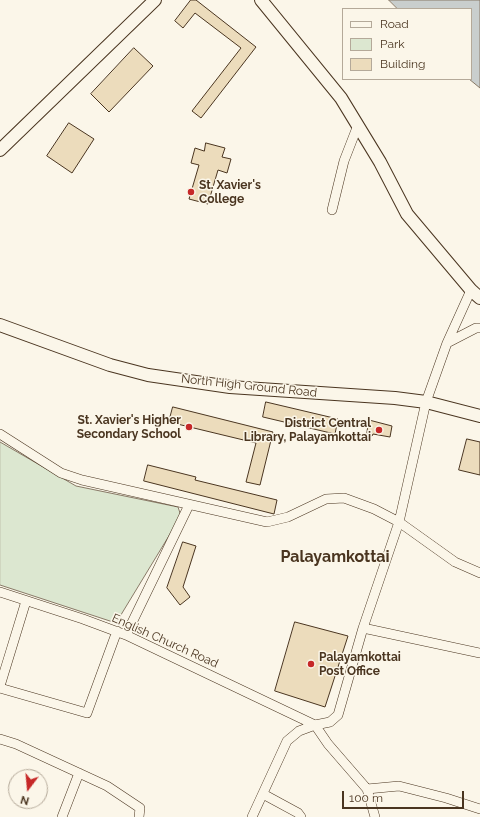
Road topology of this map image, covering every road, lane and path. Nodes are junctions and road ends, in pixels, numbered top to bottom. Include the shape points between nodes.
1 (155, 0) edge
2 (260, 0) edge
3 (358, 125) junction
4 (0, 150) edge
5 (332, 210) dead end
6 (476, 294) edge
7 (0, 325) edge
8 (480, 328) edge
9 (447, 343) junction
10 (426, 402) junction
11 (480, 416) edge
12 (0, 434) edge
13 (189, 505) junction
14 (399, 522) junction
15 (480, 573) edge
16 (0, 592) edge
17 (26, 601) junction
18 (363, 628) junction
19 (117, 631) junction
20 (126, 634) junction
21 (480, 653) edge
22 (0, 687) edge
23 (315, 725) junction
24 (0, 739) edge
25 (79, 773) junction
26 (367, 789) junction
27 (263, 794) junction
28 (480, 809) edge
29 (62, 817) edge
30 (139, 817) edge
31 (252, 817) edge
32 (301, 817) edge
33 (375, 817) edge

1 - 4 main road
2 - 3 main road via 341,98
3 - 5 street via 344,161
3 - 6 main road via 407,214
6 - 9 street
7 - 10 main road, North High Ground Road via 110,365 148,375 230,387
8 - 9 street
9 - 10 street
10 - 11 main road, North High Ground Road
10 - 14 street
12 - 13 street via 61,473
13 - 14 street via 267,522 288,517 326,499 344,498
13 - 20 street
14 - 15 street via 455,562
14 - 18 street
16 - 17 street, English Church Road
17 - 19 street, English Church Road
17 - 22 street
18 - 21 street
18 - 23 street via 338,715 330,722
19 - 20 street, English Church Road
19 - 22 street via 87,713
20 - 23 street, English Church Road
23 - 26 street
23 - 27 street via 299,731 287,741
24 - 25 street
25 - 29 street
25 - 30 street via 107,786 140,808
26 - 28 street via 400,786
26 - 33 street
27 - 31 street
27 - 32 street

